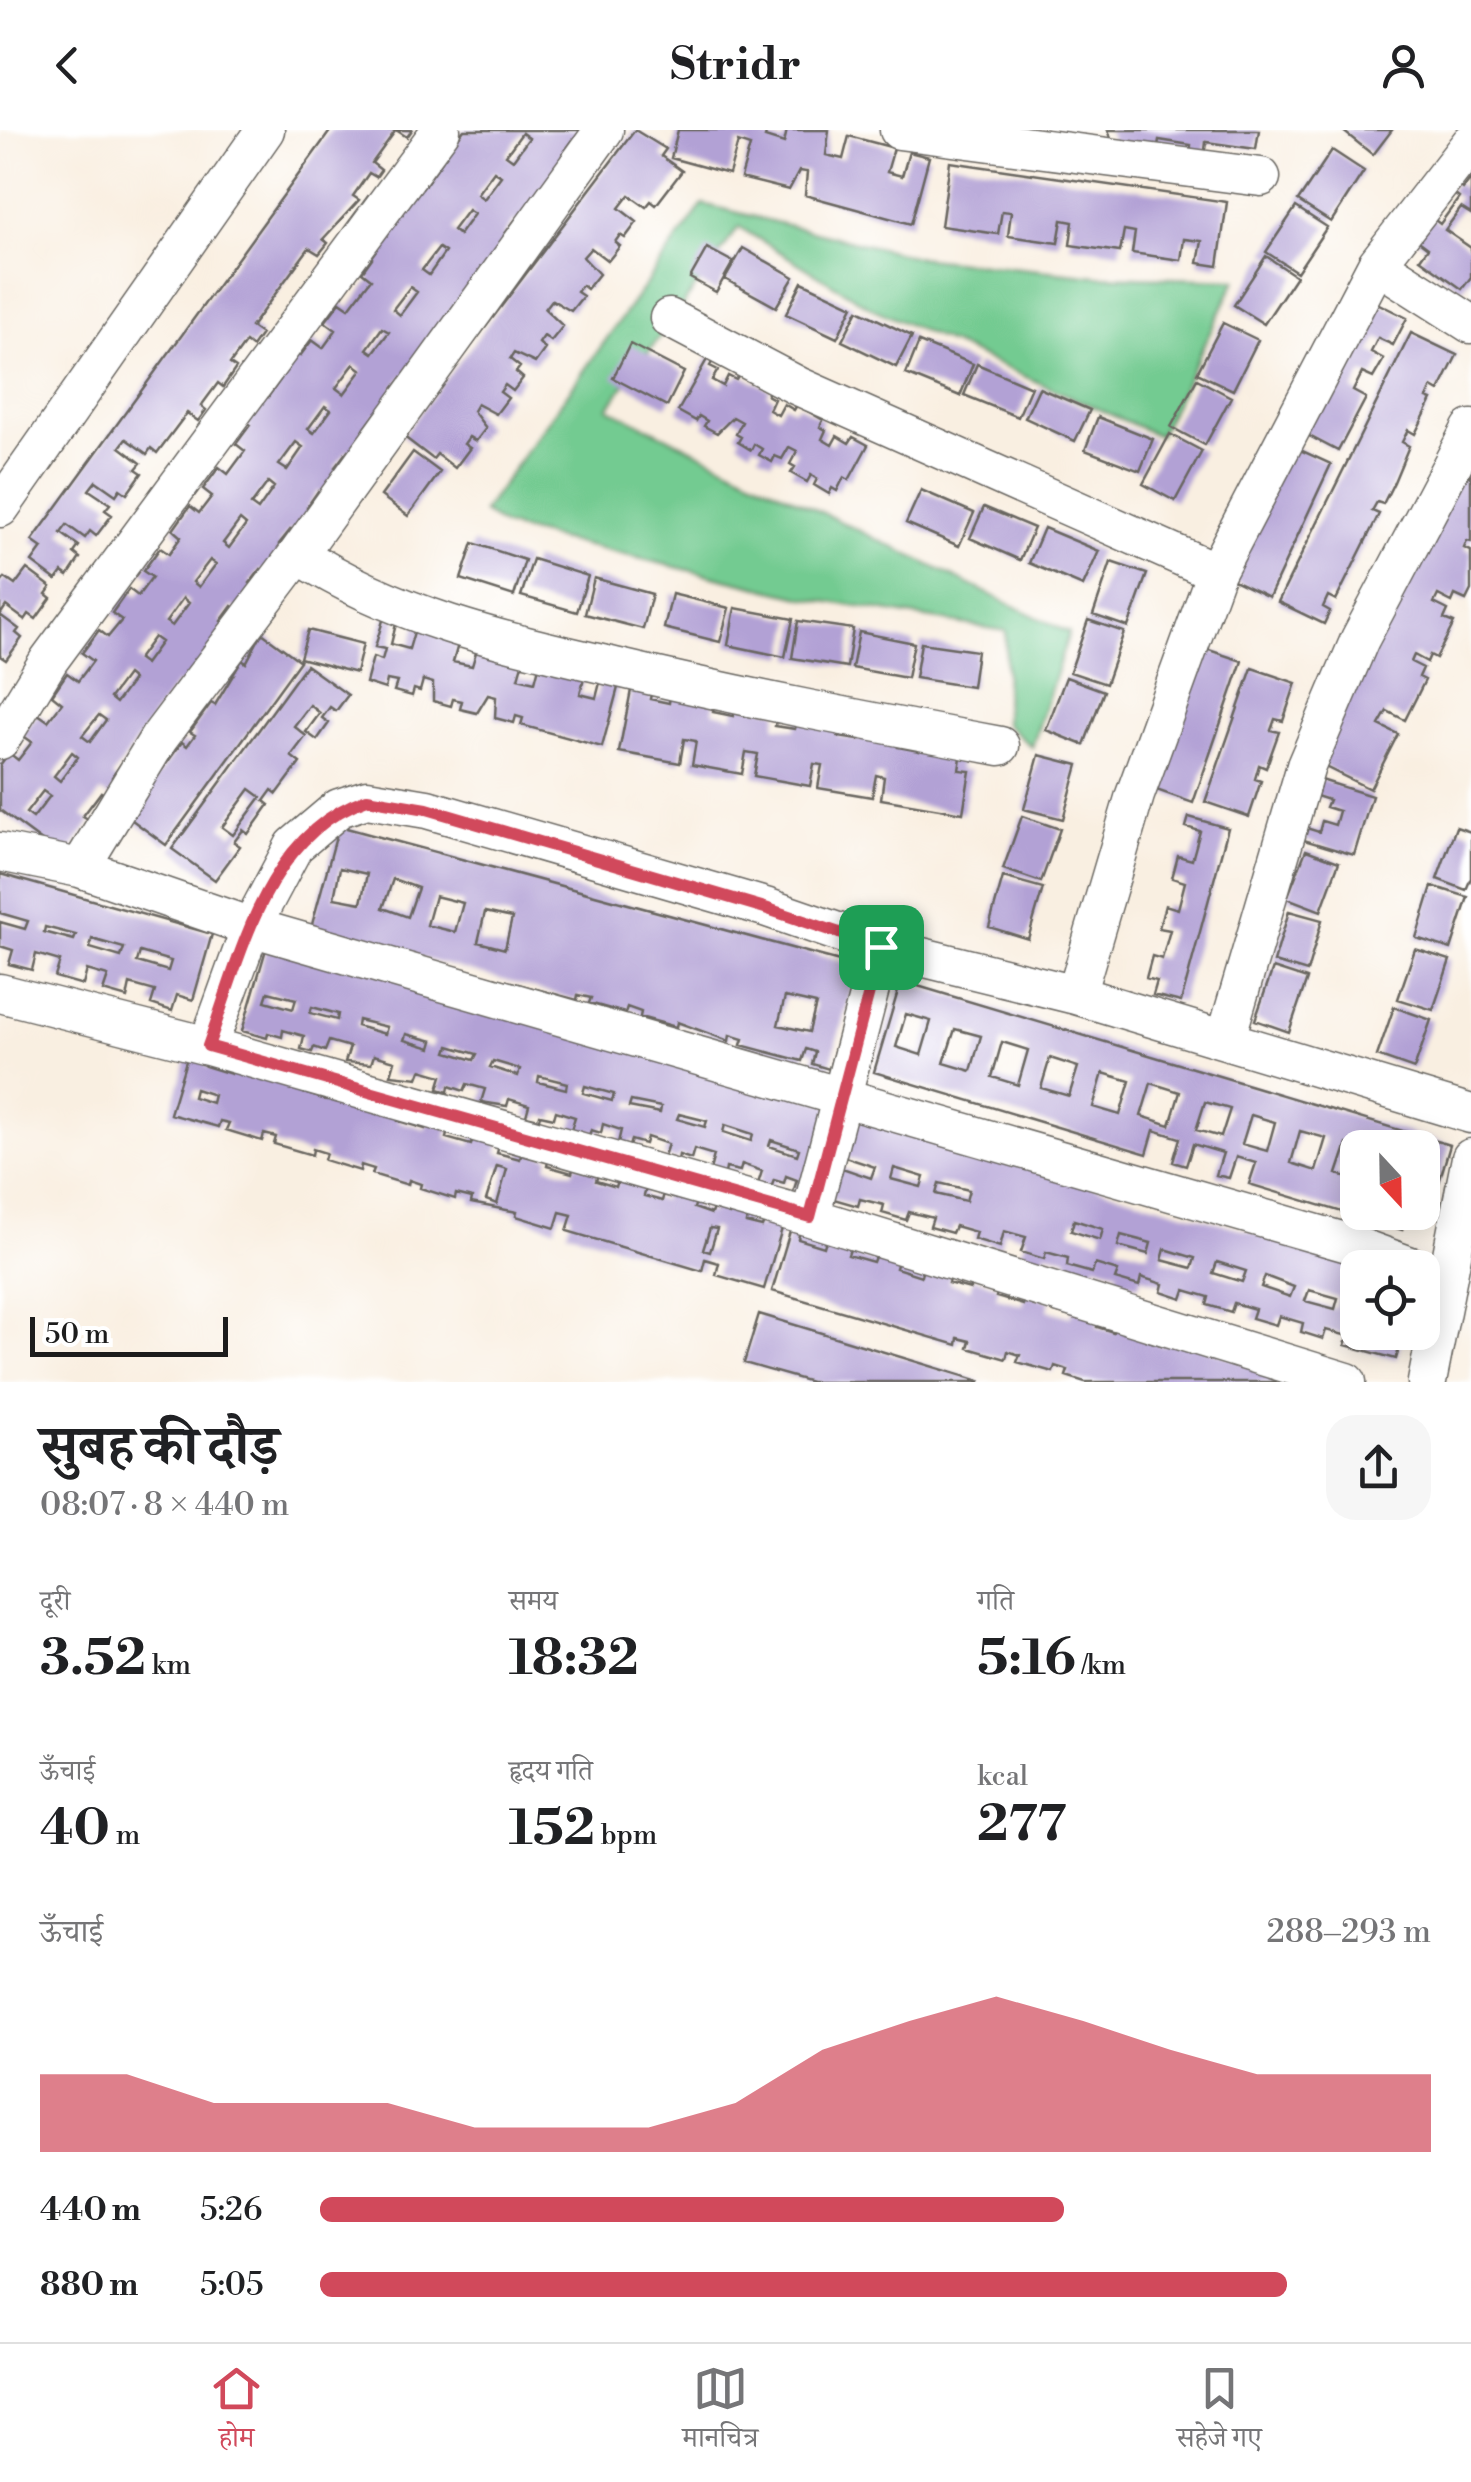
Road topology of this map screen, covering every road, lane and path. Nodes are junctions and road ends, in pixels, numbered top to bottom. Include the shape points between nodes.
1 (265, 130) edge
2 (441, 130) edge
3 (604, 130) edge
4 (900, 130) edge
5 (1471, 142) edge
6 (1261, 178) dead end
7 (1377, 264) junction
8 (669, 318) dead end
9 (1471, 324) edge
10 (1471, 428) edge
11 (0, 508) edge
12 (298, 554) junction
13 (1216, 572) junction
14 (0, 740) edge
15 (1000, 746) dead end
16 (0, 852) edge
17 (80, 868) junction
18 (251, 927) junction
19 (881, 947) junction
20 (0, 993) edge
21 (1076, 995) junction
22 (1226, 1038) junction
23 (208, 1046) junction
24 (842, 1096) junction
25 (1471, 1114) edge
26 (1471, 1158) edge
27 (810, 1217) junction
28 (1368, 1250) edge
29 (1440, 1271) edge
30 (1430, 1350) edge
31 (1347, 1382) edge
32 (1426, 1382) edge

1 - 11 street
2 - 14 street via 49,660
3 - 12 street
4 - 6 street
5 - 7 street
7 - 9 street
7 - 13 street
8 - 13 street via 798,386
10 - 22 street via 1360,640 1306,766
12 - 15 street via 350,587 492,639 742,697
12 - 17 street via 159,738
13 - 21 street via 1135,795
16 - 17 street
17 - 18 street
18 - 19 street via 294,846 339,808 367,799 465,820
18 - 23 street
18 - 24 street
19 - 21 street
19 - 24 street
20 - 23 street
21 - 22 street
22 - 25 street
23 - 27 street
24 - 27 street
24 - 28 street
26 - 29 street
27 - 31 street
30 - 32 street

